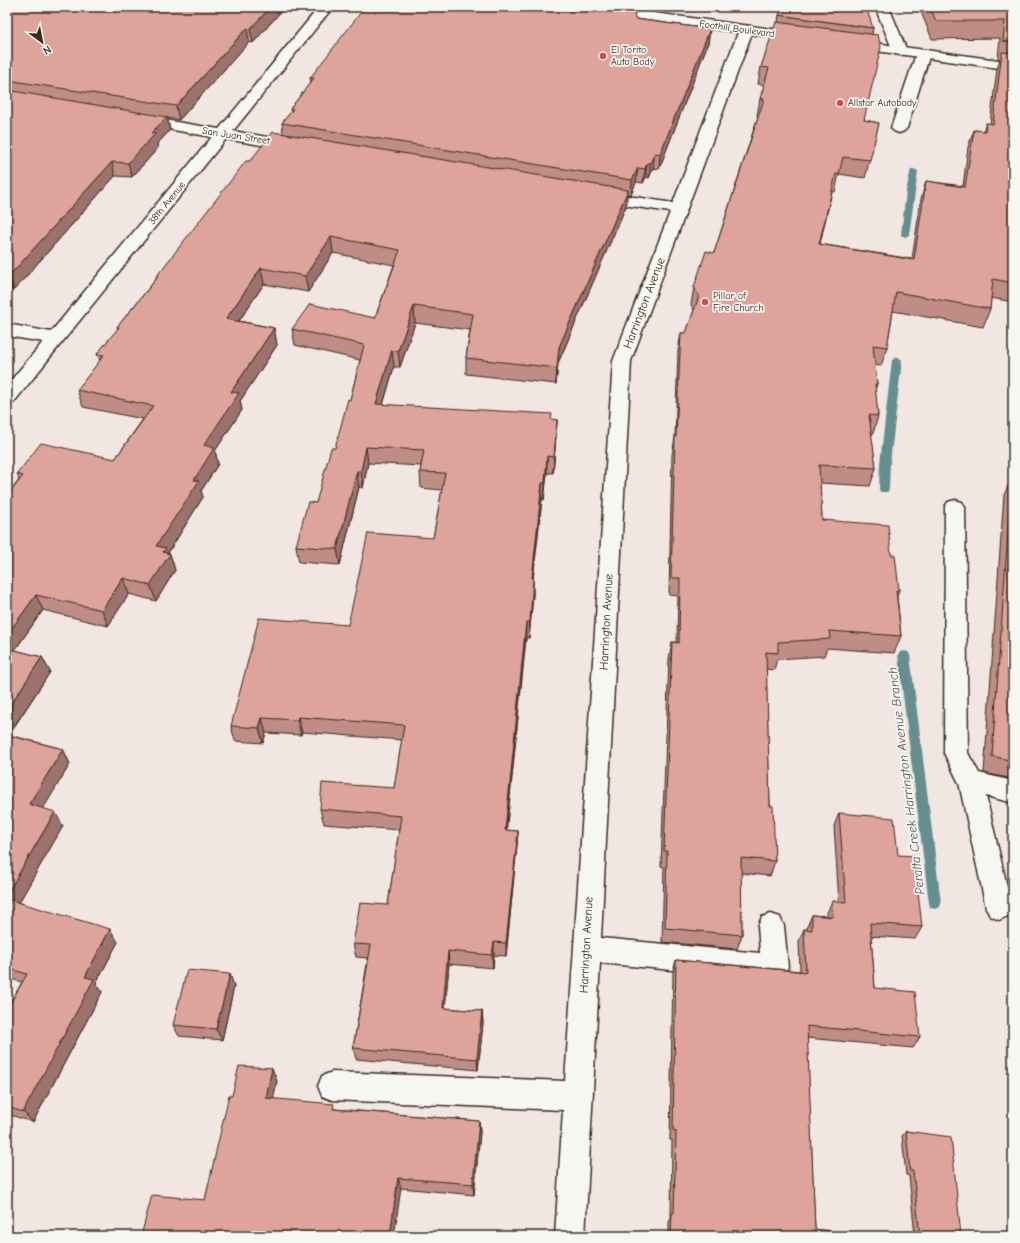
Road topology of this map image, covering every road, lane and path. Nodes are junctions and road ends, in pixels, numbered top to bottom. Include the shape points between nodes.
1 (326, 7) edge
2 (580, 7) edge
3 (882, 7) edge
4 (746, 30) junction
5 (815, 39) edge
6 (838, 42) edge
7 (900, 51) junction
8 (923, 54) junction
9 (1013, 66) edge
10 (122, 117) edge
11 (899, 128) dead end
12 (222, 134) junction
13 (309, 148) edge
14 (585, 194) edge
15 (679, 209) junction
16 (7, 330) edge
17 (56, 340) junction
18 (7, 398) edge
19 (955, 507) dead end
20 (971, 782) junction
21 (1013, 792) edge
22 (999, 908) dead end
23 (771, 926) dead end
24 (586, 949) junction
25 (332, 1086) dead end
26 (577, 1096) junction
27 (570, 1236) edge

1 - 12 street, 38th Avenue
2 - 4 street, Foothill Boulevard
3 - 7 street
4 - 5 street, Foothill Boulevard
4 - 15 street, Harrington Avenue
6 - 7 street
7 - 8 street
8 - 9 street
8 - 11 street
10 - 12 street, San Juan Street
12 - 13 street, San Juan Street
12 - 17 street, 38th Avenue
14 - 15 street
15 - 24 street, Harrington Avenue via 622,361
16 - 17 street
17 - 18 street, 38th Avenue
19 - 20 street via 956,753
20 - 21 street
20 - 22 street
23 - 24 street via 775,967
24 - 26 street, Harrington Avenue
25 - 26 street
26 - 27 street, Harrington Avenue

